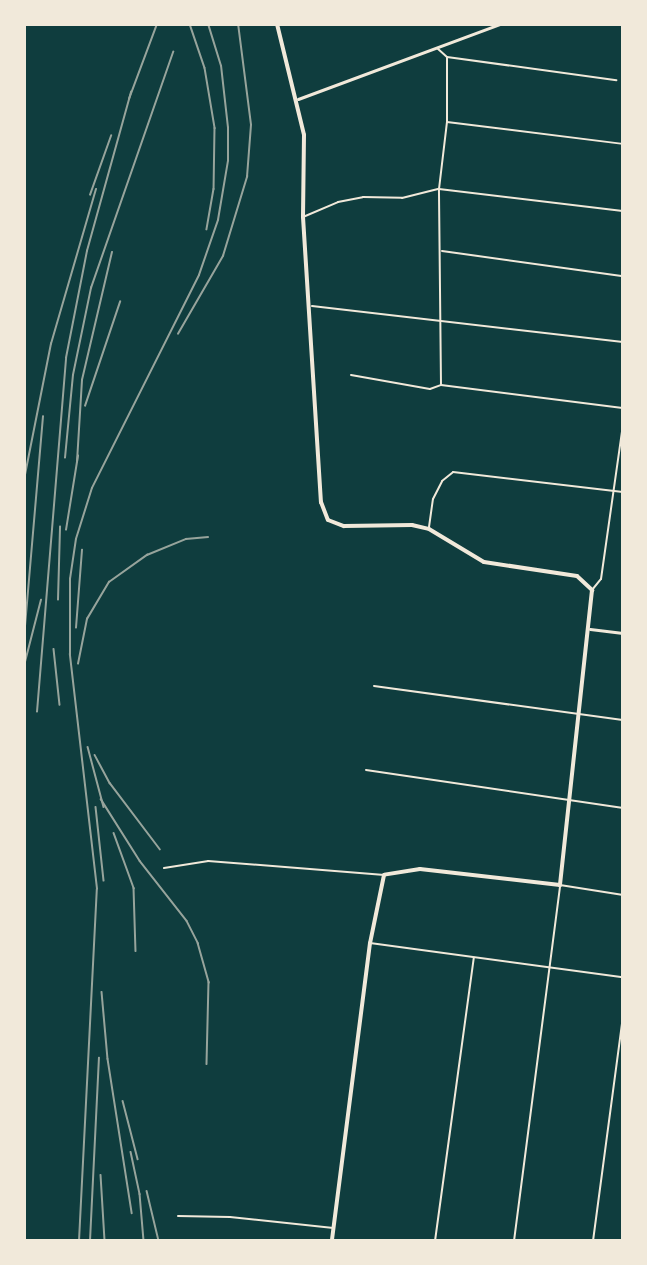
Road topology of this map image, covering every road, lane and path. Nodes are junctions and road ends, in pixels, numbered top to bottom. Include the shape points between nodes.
1 (277, 24) edge
2 (500, 24) edge
3 (437, 48) junction
4 (447, 57) junction
5 (616, 80) dead end
6 (298, 99) junction
7 (447, 122) junction
8 (623, 144) edge
9 (439, 189) junction
10 (623, 211) edge
11 (303, 217) junction
12 (441, 251) junction
13 (623, 276) edge
14 (312, 306) junction
15 (439, 321) junction
16 (623, 342) edge
17 (351, 375) dead end
18 (441, 385) junction
19 (623, 408) edge
20 (623, 425) edge
21 (613, 491) junction
22 (623, 492) edge
23 (429, 529) junction
24 (592, 590) junction
25 (590, 629) junction
26 (623, 633) edge
27 (374, 686) dead end
28 (580, 715) junction
29 (623, 720) edge
30 (366, 770) dead end
31 (571, 801) junction
32 (623, 808) edge
33 (164, 868) dead end
34 (384, 875) junction
35 (560, 885) junction
36 (623, 895) edge
37 (370, 943) junction
38 (474, 958) junction
39 (552, 969) junction
40 (623, 977) edge
41 (623, 1017) edge
42 (178, 1216) dead end
43 (333, 1228) junction
44 (332, 1241) edge
45 (435, 1241) edge
46 (513, 1241) edge
47 (593, 1241) edge

1 - 6 main road
2 - 3 street
3 - 4 street
3 - 6 street
4 - 5 street
4 - 7 street
6 - 11 main road via 304,135
7 - 8 street
7 - 9 street
9 - 10 street
9 - 11 street via 402,198 363,197 338,202
9 - 12 street
11 - 14 main road
12 - 13 street
12 - 15 street
14 - 15 street
14 - 23 main road via 321,502 328,520 345,526 412,525
15 - 16 street
15 - 18 street
17 - 18 street via 430,389
18 - 19 street
20 - 21 street
21 - 22 street
21 - 23 street via 453,472 442,481 433,500
21 - 24 street via 601,579
23 - 24 main road via 484,562 577,576
24 - 25 main road
25 - 26 street
25 - 28 main road
27 - 28 street
28 - 29 street
28 - 31 main road
30 - 31 street
31 - 32 street
31 - 35 main road
33 - 34 street via 208,861
34 - 35 main road via 420,869
34 - 37 main road
35 - 36 street
35 - 39 street
37 - 38 street
37 - 43 main road
38 - 39 street
38 - 45 street
39 - 40 street
39 - 46 street
41 - 47 street
42 - 43 street via 231,1217
43 - 44 main road

